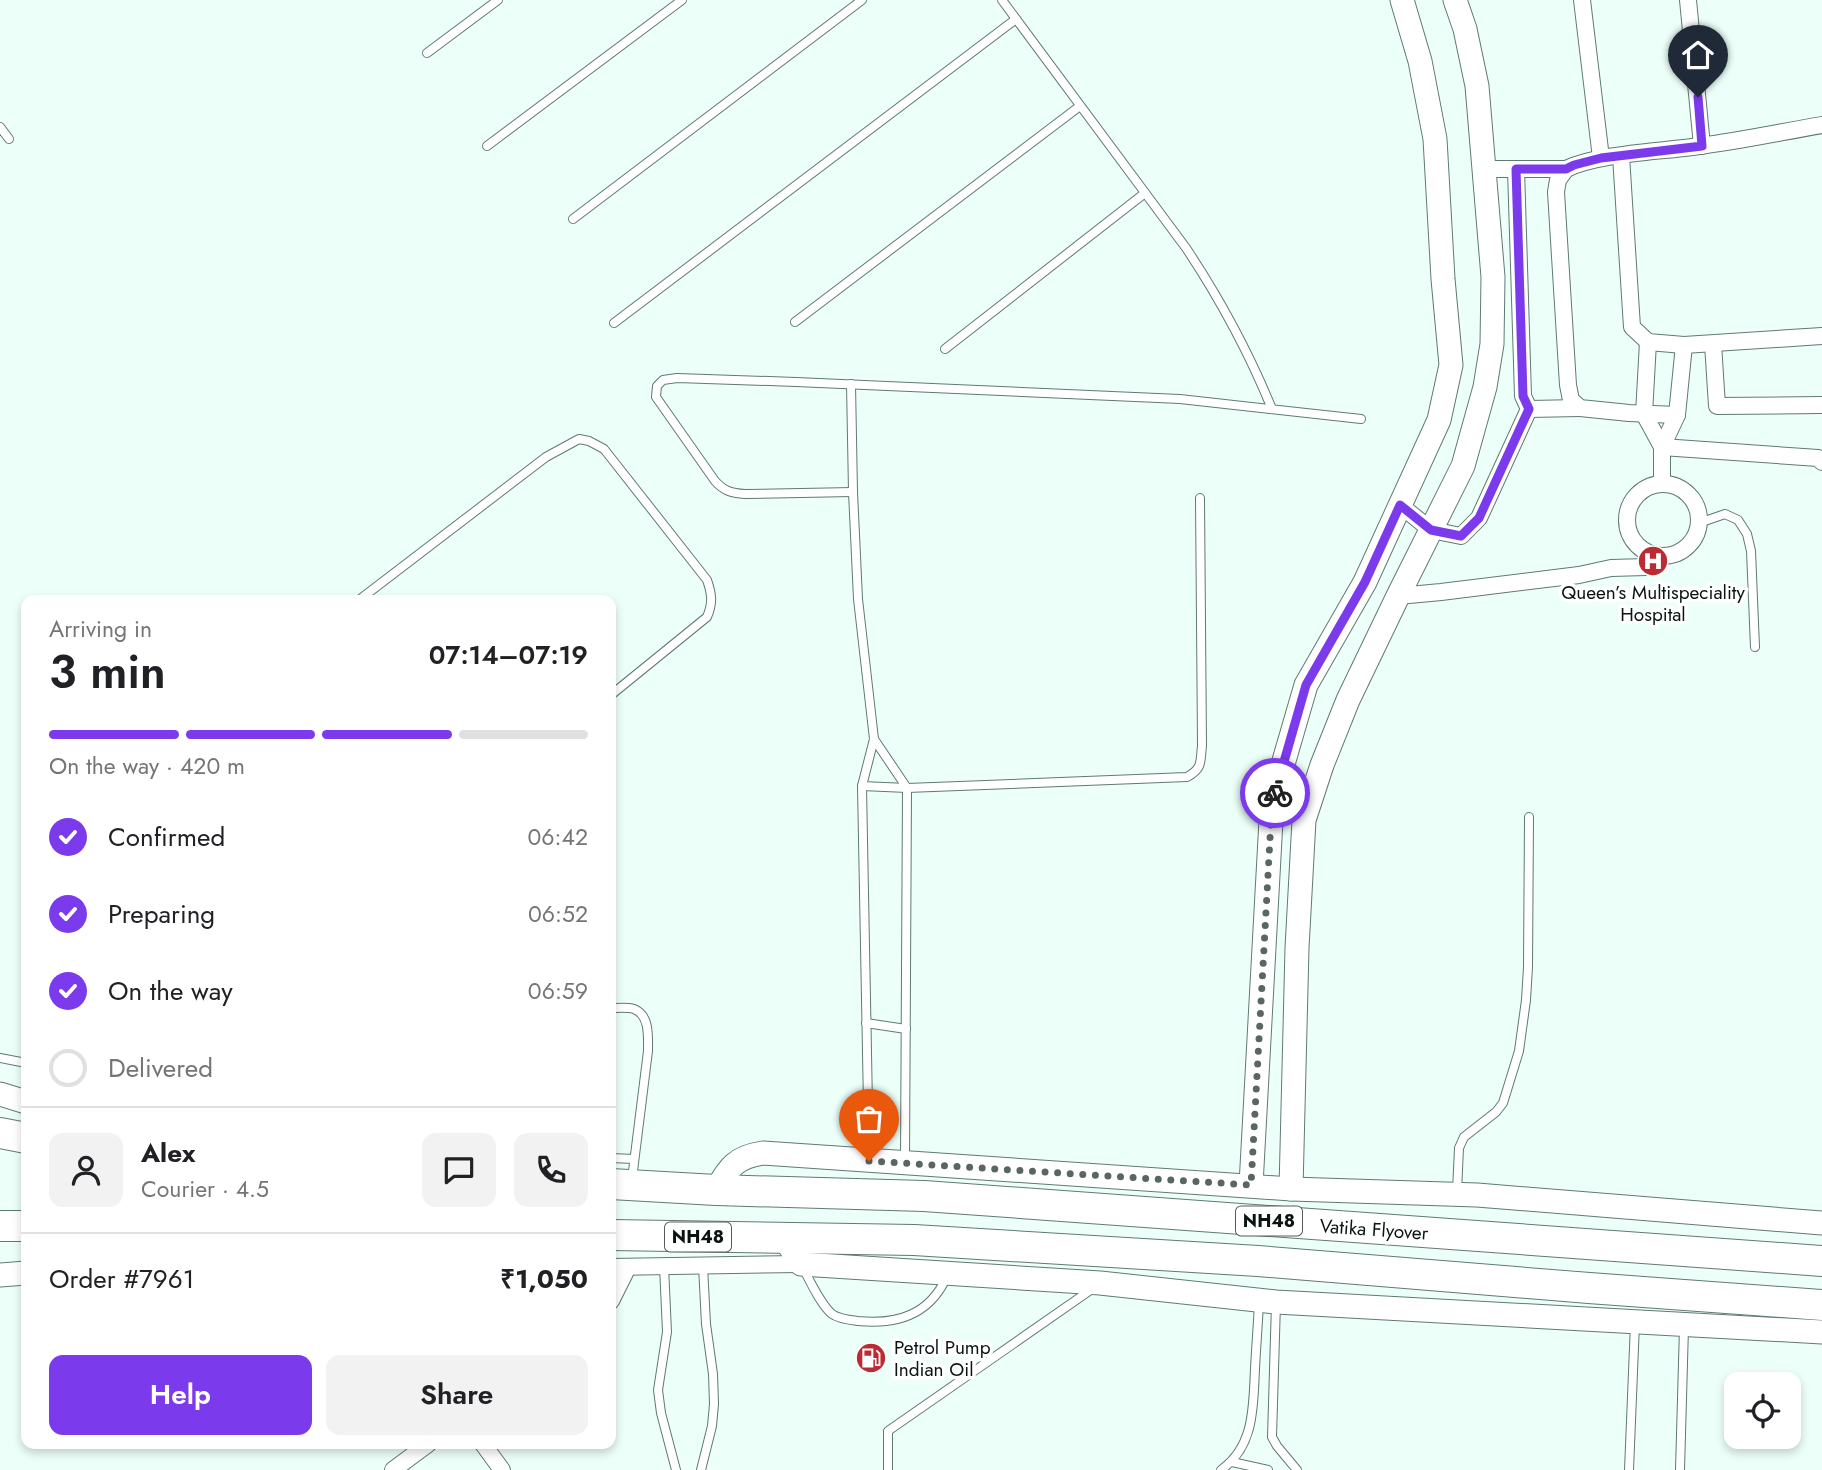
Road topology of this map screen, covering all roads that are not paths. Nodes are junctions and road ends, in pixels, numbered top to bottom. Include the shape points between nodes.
1 (498, 0) edge
2 (682, 0) edge
3 (862, 0) edge
4 (1002, 0) edge
5 (1402, 0) edge
6 (1455, 0) edge
7 (1582, 0) edge
8 (1688, 0) edge
9 (1016, 19) junction
10 (427, 53) dead end
11 (1080, 106) junction
12 (1822, 125) edge
13 (0, 127) edge
14 (9, 139) dead end
15 (487, 146) dead end
16 (1702, 146) junction
17 (1622, 156) junction
18 (1601, 158) junction
19 (1484, 169) junction
20 (1516, 169) junction
21 (1566, 169) junction
22 (1145, 193) junction
23 (573, 219) dead end
24 (795, 322) dead end
25 (614, 323) dead end
26 (1822, 336) edge
27 (1648, 342) junction
28 (1713, 344) junction
29 (1684, 345) junction
30 (945, 349) dead end
31 (851, 384) junction
32 (1822, 405) edge
33 (1580, 408) junction
34 (1272, 409) junction
35 (1529, 409) junction
36 (1644, 414) junction
37 (1677, 415) junction
38 (1361, 419) dead end
39 (1662, 447) junction
40 (1822, 462) edge
41 (1662, 483) junction
42 (853, 492) junction
43 (1200, 498) dead end
44 (1400, 505) junction
45 (1699, 523) junction
46 (1431, 530) junction
47 (1634, 541) junction
48 (1664, 556) junction
49 (1611, 568) junction
50 (366, 595) edge
51 (1398, 596) junction
52 (1755, 648) dead end
53 (616, 691) edge
54 (874, 739) junction
55 (862, 786) junction
56 (907, 788) junction
57 (1529, 817) dead end
58 (616, 1008) edge
59 (866, 1023) junction
60 (906, 1029) junction
61 (0, 1058) edge
62 (21, 1062) edge
63 (0, 1094) edge
64 (21, 1100) edge
65 (0, 1133) edge
66 (21, 1137) edge
67 (869, 1161) junction
68 (905, 1163) junction
69 (625, 1176) edge
70 (1251, 1185) junction
71 (1290, 1189) junction
72 (716, 1190) junction
73 (1457, 1194) junction
74 (1822, 1223) edge
75 (0, 1226) edge
76 (21, 1226) edge
77 (616, 1235) edge
78 (785, 1238) junction
79 (1822, 1261) edge
80 (801, 1264) junction
81 (664, 1266) junction
82 (703, 1266) junction
83 (616, 1267) edge
84 (628, 1267) junction
85 (21, 1273) edge
86 (948, 1274) junction
87 (0, 1275) edge
88 (1100, 1283) junction
89 (616, 1291) edge
90 (1268, 1300) junction
91 (1822, 1305) edge
92 (1634, 1321) junction
93 (1684, 1324) junction
94 (1822, 1332) edge
95 (421, 1449) edge
96 (487, 1449) edge
97 (1232, 1462) junction
98 (393, 1470) edge
99 (502, 1470) edge
100 (676, 1470) edge
101 (701, 1470) edge
102 (888, 1470) edge
103 (1221, 1470) edge
104 (1268, 1470) edge
105 (1297, 1470) edge
106 (1629, 1470) edge
107 (1680, 1470) edge

1 - 10 lane
2 - 15 lane
3 - 23 lane
4 - 9 lane
5 - 44 street via 1436,139 1451,365 1439,420
6 - 19 street via 1477,86
7 - 18 street
8 - 16 street
9 - 11 lane
9 - 25 lane
11 - 22 lane
11 - 24 lane
12 - 16 street
13 - 14 lane
16 - 17 street
17 - 18 street
17 - 27 street via 1632,327
18 - 21 street
19 - 20 street
19 - 46 street via 1493,277 1492,344 1463,466
20 - 21 street
20 - 35 street via 1523,396
21 - 33 street via 1556,192 1568,385 1571,400
22 - 30 lane
22 - 34 lane via 1205,276
26 - 28 street
27 - 29 street
27 - 36 street
28 - 29 street
28 - 32 street via 1717,407
29 - 37 street
31 - 34 lane via 1180,399
31 - 42 lane
31 - 42 lane via 677,378 663,380 656,397 723,490 734,494
33 - 35 street
33 - 36 street
34 - 38 lane
35 - 46 street via 1479,518 1461,536
36 - 37 street
36 - 39 street
37 - 39 street
39 - 40 street via 1818,458
39 - 41 street
41 - 45 street via 1686,492 1697,506
41 - 47 street via 1633,499 1627,516
42 - 54 lane via 858,599
43 - 56 lane via 1202,746 1196,772 1187,777
44 - 46 street
44 - 70 street via 1365,582 1306,685 1272,802
45 - 48 street via 1688,546
45 - 52 lane via 1724,514 1738,520 1747,534
46 - 51 street
47 - 48 street via 1647,552
47 - 49 street
48 - 49 street via 1646,567
49 - 51 street
50 - 53 lane via 546,457 579,439 589,441 604,449 707,580 712,593 706,617
51 - 71 street via 1348,700 1304,820
54 - 55 lane
54 - 56 lane
55 - 56 lane
55 - 59 lane
56 - 60 lane
57 - 73 lane via 1528,967 1519,1051 1503,1103 1464,1137 1459,1148
58 - 69 lane via 635,1009 648,1030
59 - 60 lane
59 - 67 lane
60 - 68 lane
61 - 62 lane
63 - 64 street
65 - 66 highway
67 - 68 street
67 - 72 street via 763,1153 747,1156 726,1172
68 - 70 street
69 - 72 highway, NH48
70 - 71 street
71 - 73 street
72 - 79 highway, Vatika Flyover / NH48 via 924,1196
73 - 74 street
75 - 76 highway
77 - 78 highway, NH48
78 - 80 street
78 - 91 highway, NH48 via 914,1240 1258,1262
80 - 82 street
80 - 86 street
80 - 86 lane via 832,1314 879,1323 917,1312 942,1288
81 - 82 street
81 - 84 street
81 - 100 lane via 667,1332 658,1390
82 - 101 lane via 714,1404
83 - 84 street
84 - 89 street
85 - 87 street
86 - 88 street
88 - 90 street
88 - 102 lane via 888,1431
90 - 92 street
90 - 97 lane via 1252,1421
90 - 105 lane via 1272,1437
92 - 93 street
92 - 106 lane
93 - 94 street
93 - 107 lane
95 - 98 street
96 - 99 street
97 - 103 lane
97 - 104 lane

